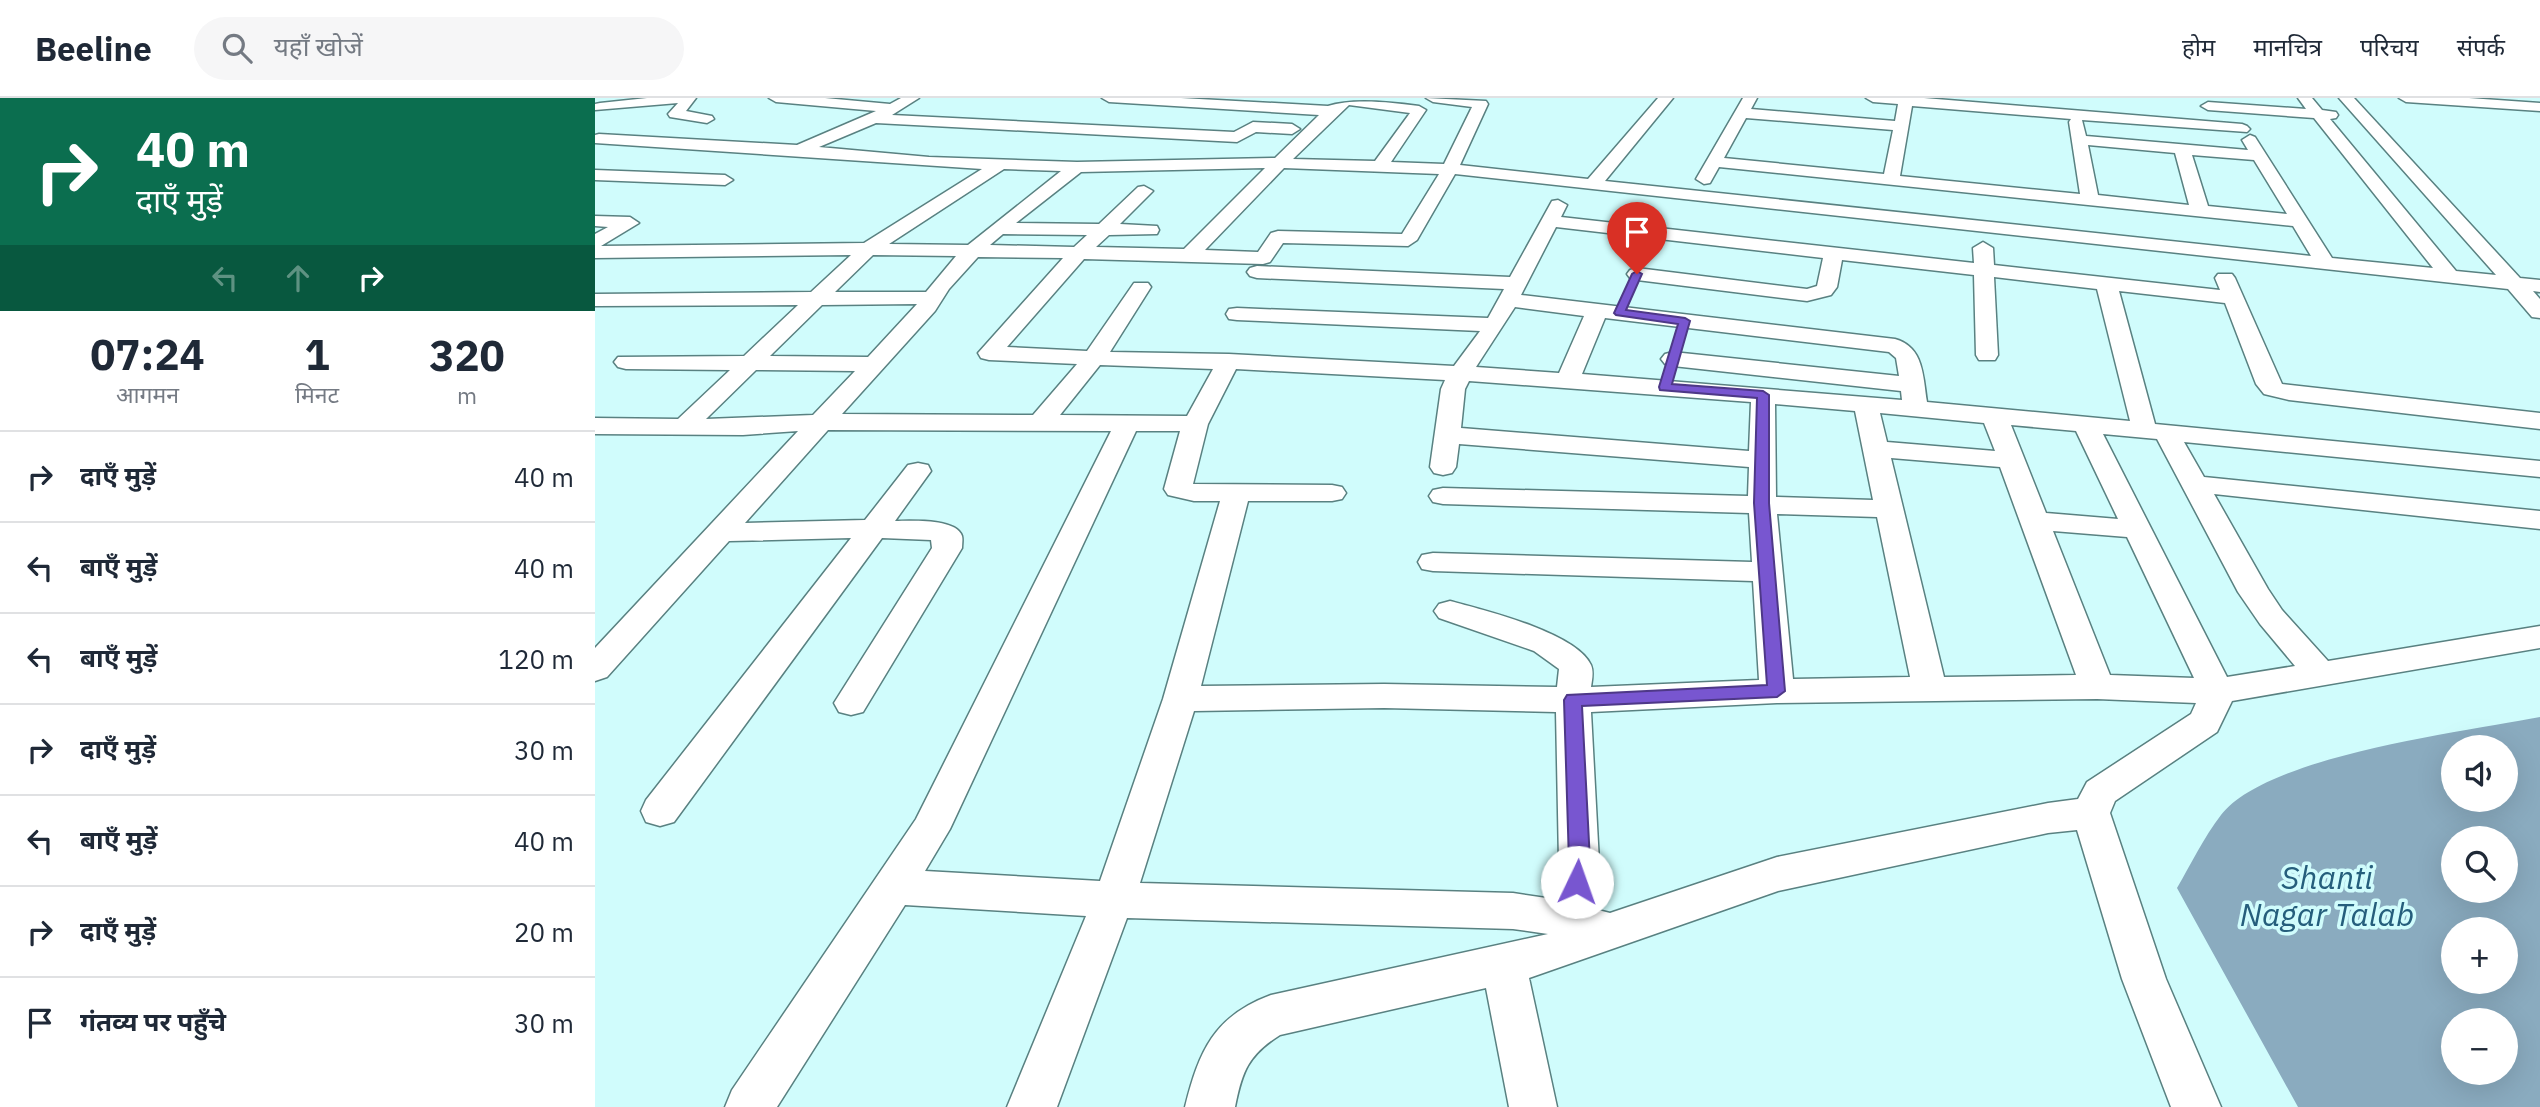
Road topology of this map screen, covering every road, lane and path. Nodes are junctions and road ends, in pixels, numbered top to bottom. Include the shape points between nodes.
1 (690, 98) edge
2 (776, 98) edge
3 (912, 98) edge
4 (1109, 98) edge
5 (1433, 98) edge
6 (1667, 98) edge
7 (1750, 98) edge
8 (1874, 98) edge
9 (2071, 98) edge
10 (2305, 98) edge
11 (2346, 98) edge
12 (2406, 98) edge
13 (1347, 99) edge
14 (1906, 99) edge
15 (812, 100) edge
16 (2154, 102) dead end
17 (1991, 103) edge
18 (2193, 105) dead end
19 (600, 107) dead end
20 (2540, 107) edge
21 (891, 108) junction
22 (2232, 108) junction
23 (1331, 111) junction
24 (1741, 113) junction
25 (2319, 114) junction
26 (2075, 116) junction
27 (874, 118) junction
28 (2363, 118) junction
29 (707, 119) dead end
30 (2163, 123) junction
31 (1901, 126) junction
32 (2242, 129) junction
33 (1312, 130) junction
34 (599, 139) dead end
35 (2080, 140) junction
36 (2182, 149) junction
37 (799, 150) junction
38 (2262, 156) junction
39 (1714, 162) junction
40 (1281, 163) junction
41 (1001, 164) junction
42 (1380, 166) junction
43 (1077, 167) junction
44 (1450, 169) junction
45 (595, 175) edge
46 (725, 180) dead end
47 (1891, 180) junction
48 (1571, 182) junction
49 (1593, 184) junction
50 (1985, 189) junction
51 (1144, 191) dead end
52 (1694, 195) junction
53 (2090, 200) junction
54 (2200, 211) junction
55 (595, 221) edge
56 (1548, 221) junction
57 (2299, 221) junction
58 (1984, 227) junction
59 (999, 229) junction
60 (1103, 230) junction
61 (1150, 230) dead end
62 (1655, 233) junction
63 (595, 242) edge
64 (869, 250) junction
65 (973, 251) junction
66 (595, 252) edge
67 (2215, 252) junction
68 (1835, 253) junction
69 (1078, 254) junction
70 (1189, 255) junction
71 (2326, 264) junction
72 (1260, 265) junction
73 (1983, 270) junction
74 (1637, 274) junction
75 (2450, 277) junction
76 (2106, 284) junction
77 (2515, 284) junction
78 (2540, 286) edge
79 (1141, 287) dead end
80 (1512, 292) junction
81 (932, 298) junction
82 (2233, 298) junction
83 (815, 299) junction
84 (595, 300) edge
85 (1608, 312) junction
86 (2540, 312) edge
87 (1237, 314) junction
88 (1685, 321) junction
89 (1495, 325) junction
90 (1795, 334) junction
91 (1987, 355) dead end
92 (1094, 358) junction
93 (1673, 359) junction
94 (1222, 360) junction
95 (626, 362) dead end
96 (752, 362) junction
97 (874, 364) junction
98 (1790, 372) junction
99 (1460, 374) junction
100 (1567, 382) junction
101 (1912, 385) junction
102 (1665, 387) junction
103 (1775, 396) junction
104 (1866, 405) junction
105 (1916, 410) junction
106 (1995, 417) junction
107 (2540, 421) edge
108 (821, 422) junction
109 (1040, 423) junction
110 (1126, 424) junction
111 (1195, 424) junction
112 (595, 426) edge
113 (2086, 426) junction
114 (684, 427) junction
115 (2156, 433) junction
116 (1448, 435) junction
117 (1876, 449) junction
118 (1762, 460) junction
119 (2011, 460) junction
120 (1443, 467) dead end
121 (2540, 470) edge
122 (918, 471) dead end
123 (2193, 484) junction
124 (1236, 493) junction
125 (1332, 493) dead end
126 (1443, 496) dead end
127 (1762, 503) junction
128 (1889, 509) junction
129 (2540, 520) edge
130 (2034, 521) junction
131 (874, 529) junction
132 (2138, 529) junction
133 (720, 532) junction
134 (1433, 562) dead end
135 (1767, 572) junction
136 (1450, 611) dead end
137 (2540, 637) edge
138 (595, 669) edge
139 (2319, 672) junction
140 (2097, 687) junction
141 (1930, 689) junction
142 (1777, 691) junction
143 (2216, 691) junction
144 (1180, 699) junction
145 (1573, 700) junction
146 (851, 704) dead end
147 (660, 811) dead end
148 (2091, 813) junction
149 (894, 887) junction
150 (1114, 900) junction
151 (1590, 927) junction
152 (1504, 964) junction
153 (749, 1107) edge
154 (1032, 1107) edge
155 (1210, 1107) edge
156 (1533, 1107) edge
157 (2196, 1107) edge

1 - 19 street
1 - 29 street via 675,114
2 - 15 street
3 - 21 street
4 - 23 street
5 - 44 street via 1481,104
6 - 49 street
7 - 24 street
8 - 14 street
9 - 26 street
10 - 25 street
11 - 28 street
12 - 20 street
13 - 23 street
13 - 42 street via 1419,110
14 - 17 street
14 - 31 street
15 - 21 street
16 - 30 street
17 - 26 street
18 - 22 street
21 - 27 street
22 - 25 street
22 - 32 street
23 - 33 street
24 - 31 street via 1810,126
24 - 39 street
25 - 28 street
25 - 75 street
26 - 30 street
26 - 35 street
27 - 33 street via 1237,137 1253,127
27 - 37 street
28 - 77 street
30 - 32 street
31 - 47 street
32 - 38 street
33 - 40 street
34 - 37 street
35 - 36 street
35 - 53 street
36 - 38 street
36 - 54 street
37 - 41 street
38 - 57 street
39 - 47 street via 1793,163
39 - 52 street
40 - 42 street
40 - 43 street
40 - 70 street
41 - 43 street
41 - 64 street
42 - 44 street
43 - 59 street
44 - 48 street
44 - 72 street via 1408,240 1278,237
45 - 46 street
47 - 50 street
48 - 49 street
48 - 56 street
49 - 52 street
50 - 53 street
50 - 58 street
51 - 60 street
52 - 58 street
53 - 54 street
54 - 57 street
55 - 63 street via 630,223
56 - 62 street
56 - 80 street
57 - 71 street
58 - 67 street
58 - 73 street
59 - 60 street
59 - 65 street
60 - 61 street
60 - 69 street
62 - 68 street
62 - 74 street
64 - 65 street
64 - 66 street
64 - 83 street
65 - 69 street
65 - 81 street
67 - 71 street
67 - 82 street
68 - 73 street
68 - 74 street via 1824,291 1807,295
69 - 70 street
69 - 92 street via 989,353
70 - 72 street
71 - 75 street
72 - 80 street
72 - 87 street
73 - 76 street
73 - 91 street
74 - 85 street
75 - 77 street
76 - 82 street
76 - 115 street
77 - 78 street
77 - 86 street
79 - 92 street
80 - 85 street
80 - 89 street
81 - 83 street
81 - 97 street
82 - 107 street via 2273,389
83 - 84 street
83 - 96 street
85 - 88 street
85 - 100 street
87 - 89 street
87 - 94 street
88 - 90 street
88 - 93 street
89 - 99 street
90 - 98 street
90 - 101 street via 1895,346 1907,355
92 - 94 street
92 - 109 street
93 - 98 street
93 - 102 street
94 - 99 street
94 - 111 street
95 - 96 street
96 - 97 street
96 - 114 street
97 - 108 street
98 - 101 street
98 - 103 street
99 - 100 street
99 - 116 street
100 - 102 street
101 - 105 street
102 - 103 street
103 - 104 street
103 - 118 street
104 - 105 street
104 - 117 street
105 - 106 street
106 - 113 street
106 - 119 street
108 - 109 street
108 - 114 street
108 - 133 street
109 - 110 street
110 - 111 street
110 - 149 street via 930,829
111 - 124 street via 1178,489
112 - 114 street
113 - 115 street
113 - 132 street
115 - 121 street
115 - 123 street
116 - 118 street
116 - 120 street
117 - 119 street
117 - 128 street
118 - 127 street
119 - 130 street
122 - 131 street
123 - 129 street
123 - 139 street via 2254,592
124 - 125 street
124 - 144 street
126 - 127 street
127 - 128 street
127 - 135 street
128 - 141 street
130 - 132 street
130 - 140 street
131 - 133 street
131 - 146 street via 937,531 947,536 947,548
131 - 147 street
132 - 143 street
133 - 138 street
134 - 135 street
135 - 142 street
136 - 145 street via 1546,643 1576,668
137 - 139 street
139 - 143 street
140 - 141 street
140 - 143 street
141 - 142 street
142 - 145 street
143 - 148 street via 2215,708 2204,723 2100,792
144 - 145 street via 1384,696
144 - 150 street
145 - 151 street via 1579,862
148 - 151 street via 1777,874
148 - 157 street via 2144,979
149 - 150 street
149 - 153 street
150 - 151 street via 1513,911
150 - 154 street
151 - 152 street via 1543,956
152 - 155 street via 1271,1016 1245,1030 1226,1054
152 - 156 street

